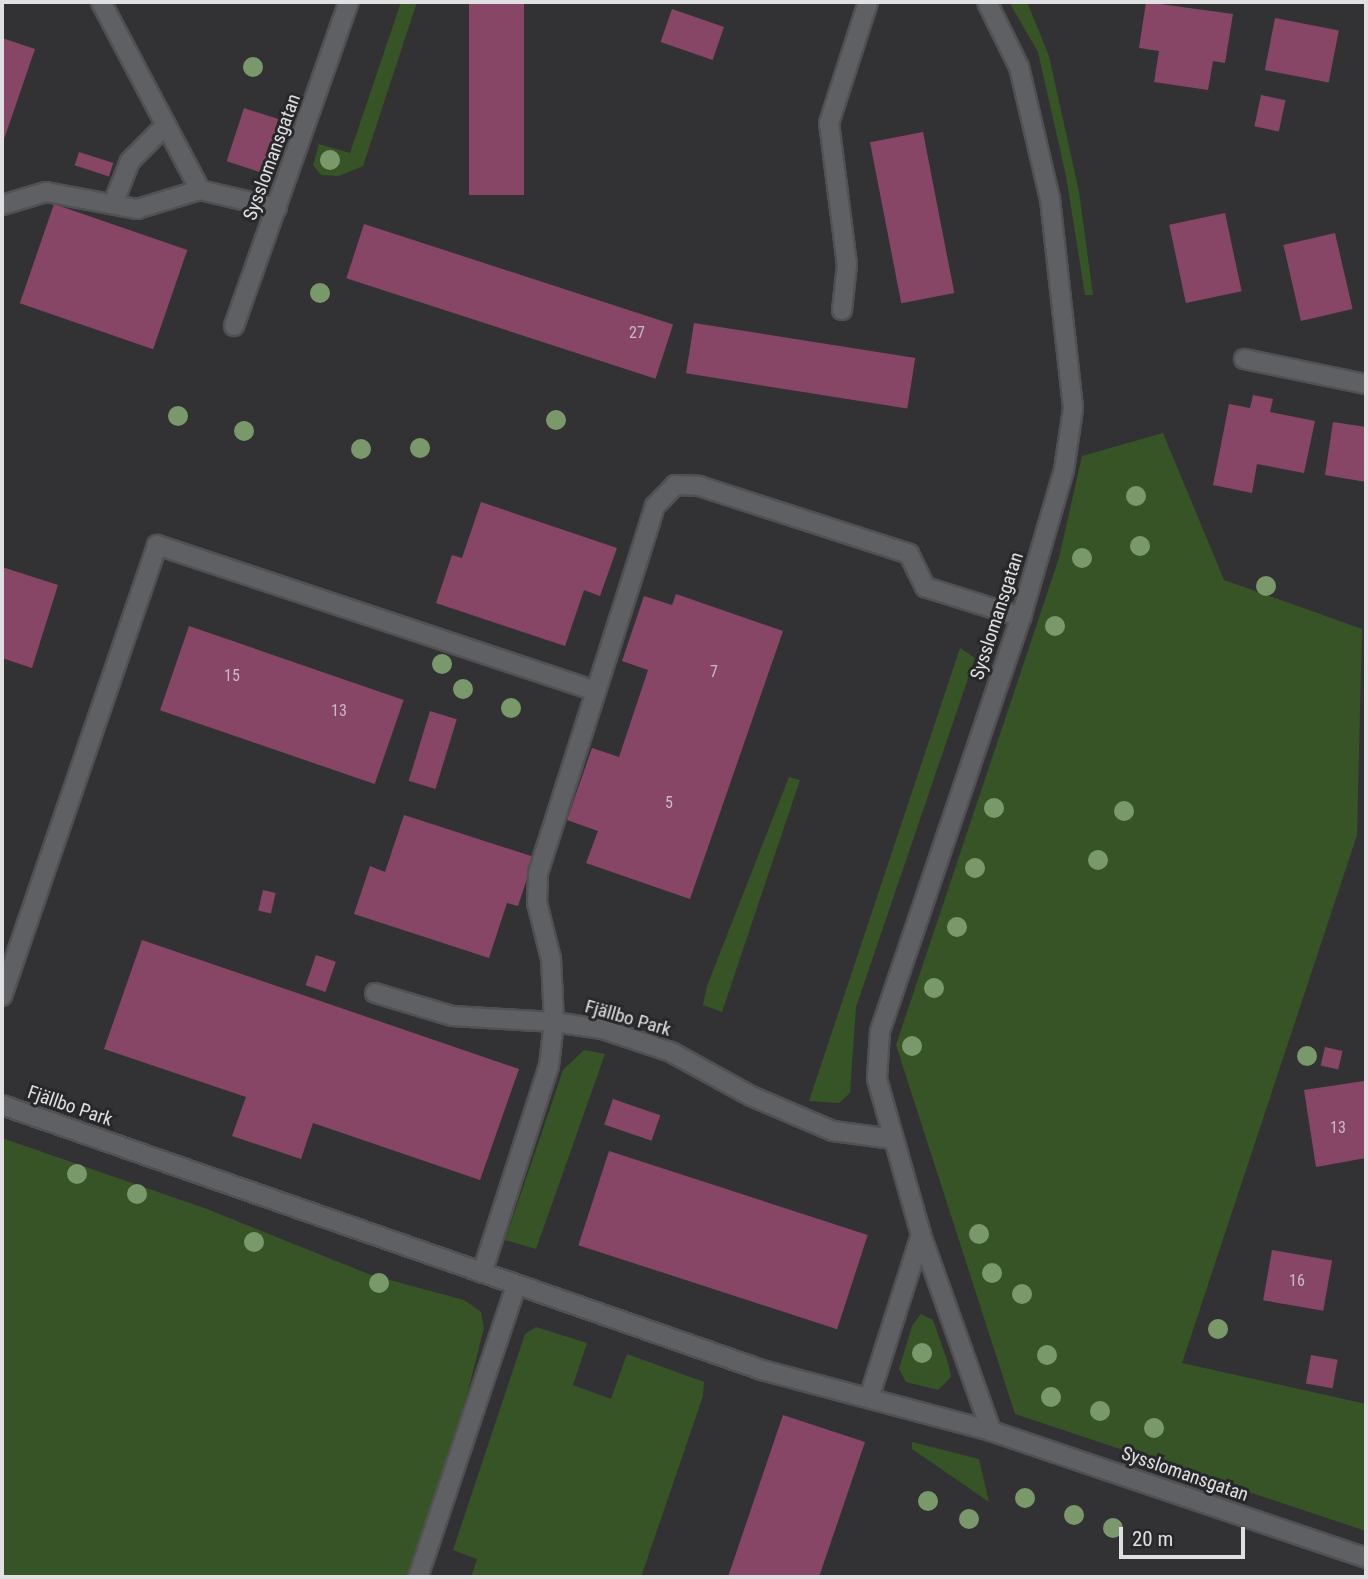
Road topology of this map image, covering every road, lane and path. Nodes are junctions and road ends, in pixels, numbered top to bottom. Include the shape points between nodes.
1 (101, 2) edge
2 (348, 2) edge
3 (868, 2) edge
4 (987, 2) edge
5 (166, 125) junction
6 (200, 190) junction
7 (113, 204) junction
8 (2, 205) edge
9 (277, 208) junction
10 (842, 310) dead end
11 (234, 326) dead end
12 (1244, 359) dead end
13 (1366, 384) edge
14 (1021, 617) junction
15 (595, 691) junction
16 (375, 993) dead end
17 (2, 996) edge
18 (554, 1022) junction
19 (2, 1105) edge
20 (892, 1139) junction
21 (921, 1235) junction
22 (482, 1273) junction
23 (516, 1286) junction
24 (762, 1370) joint
25 (869, 1398) junction
26 (990, 1431) junction
27 (1366, 1559) edge
28 (418, 1577) edge

1 - 5 street
2 - 9 street, Sysslomansgatan
3 - 10 street via 829,123 847,265
4 - 14 street, Sysslomansgatan via 1019,67 1050,199 1071,360 1073,409 1064,470
5 - 6 street
5 - 7 street via 130,161
6 - 7 street via 136,209
6 - 9 street
7 - 8 street via 46,192
9 - 11 street, Sysslomansgatan
12 - 13 street
14 - 15 street via 925,587 909,554 699,486 675,485 655,506
14 - 20 street, Sysslomansgatan via 880,1031 877,1079
15 - 17 street via 157,544
15 - 18 street via 538,873 537,903 551,959
16 - 18 street via 452,1016
18 - 20 street, Fjällbo Park via 602,1029 671,1052 751,1096 833,1131
18 - 22 street, Fjällbo Park via 549,1066
19 - 22 street, Fjällbo Park
20 - 21 street, Sysslomansgatan
21 - 25 street
21 - 26 street, Sysslomansgatan
22 - 23 street, Fjällbo Park
23 - 24 street, Fjällbo Park
23 - 28 street
24 - 25 street, Sysslomansgatan
25 - 26 street, Sysslomansgatan
26 - 27 street, Sysslomansgatan

